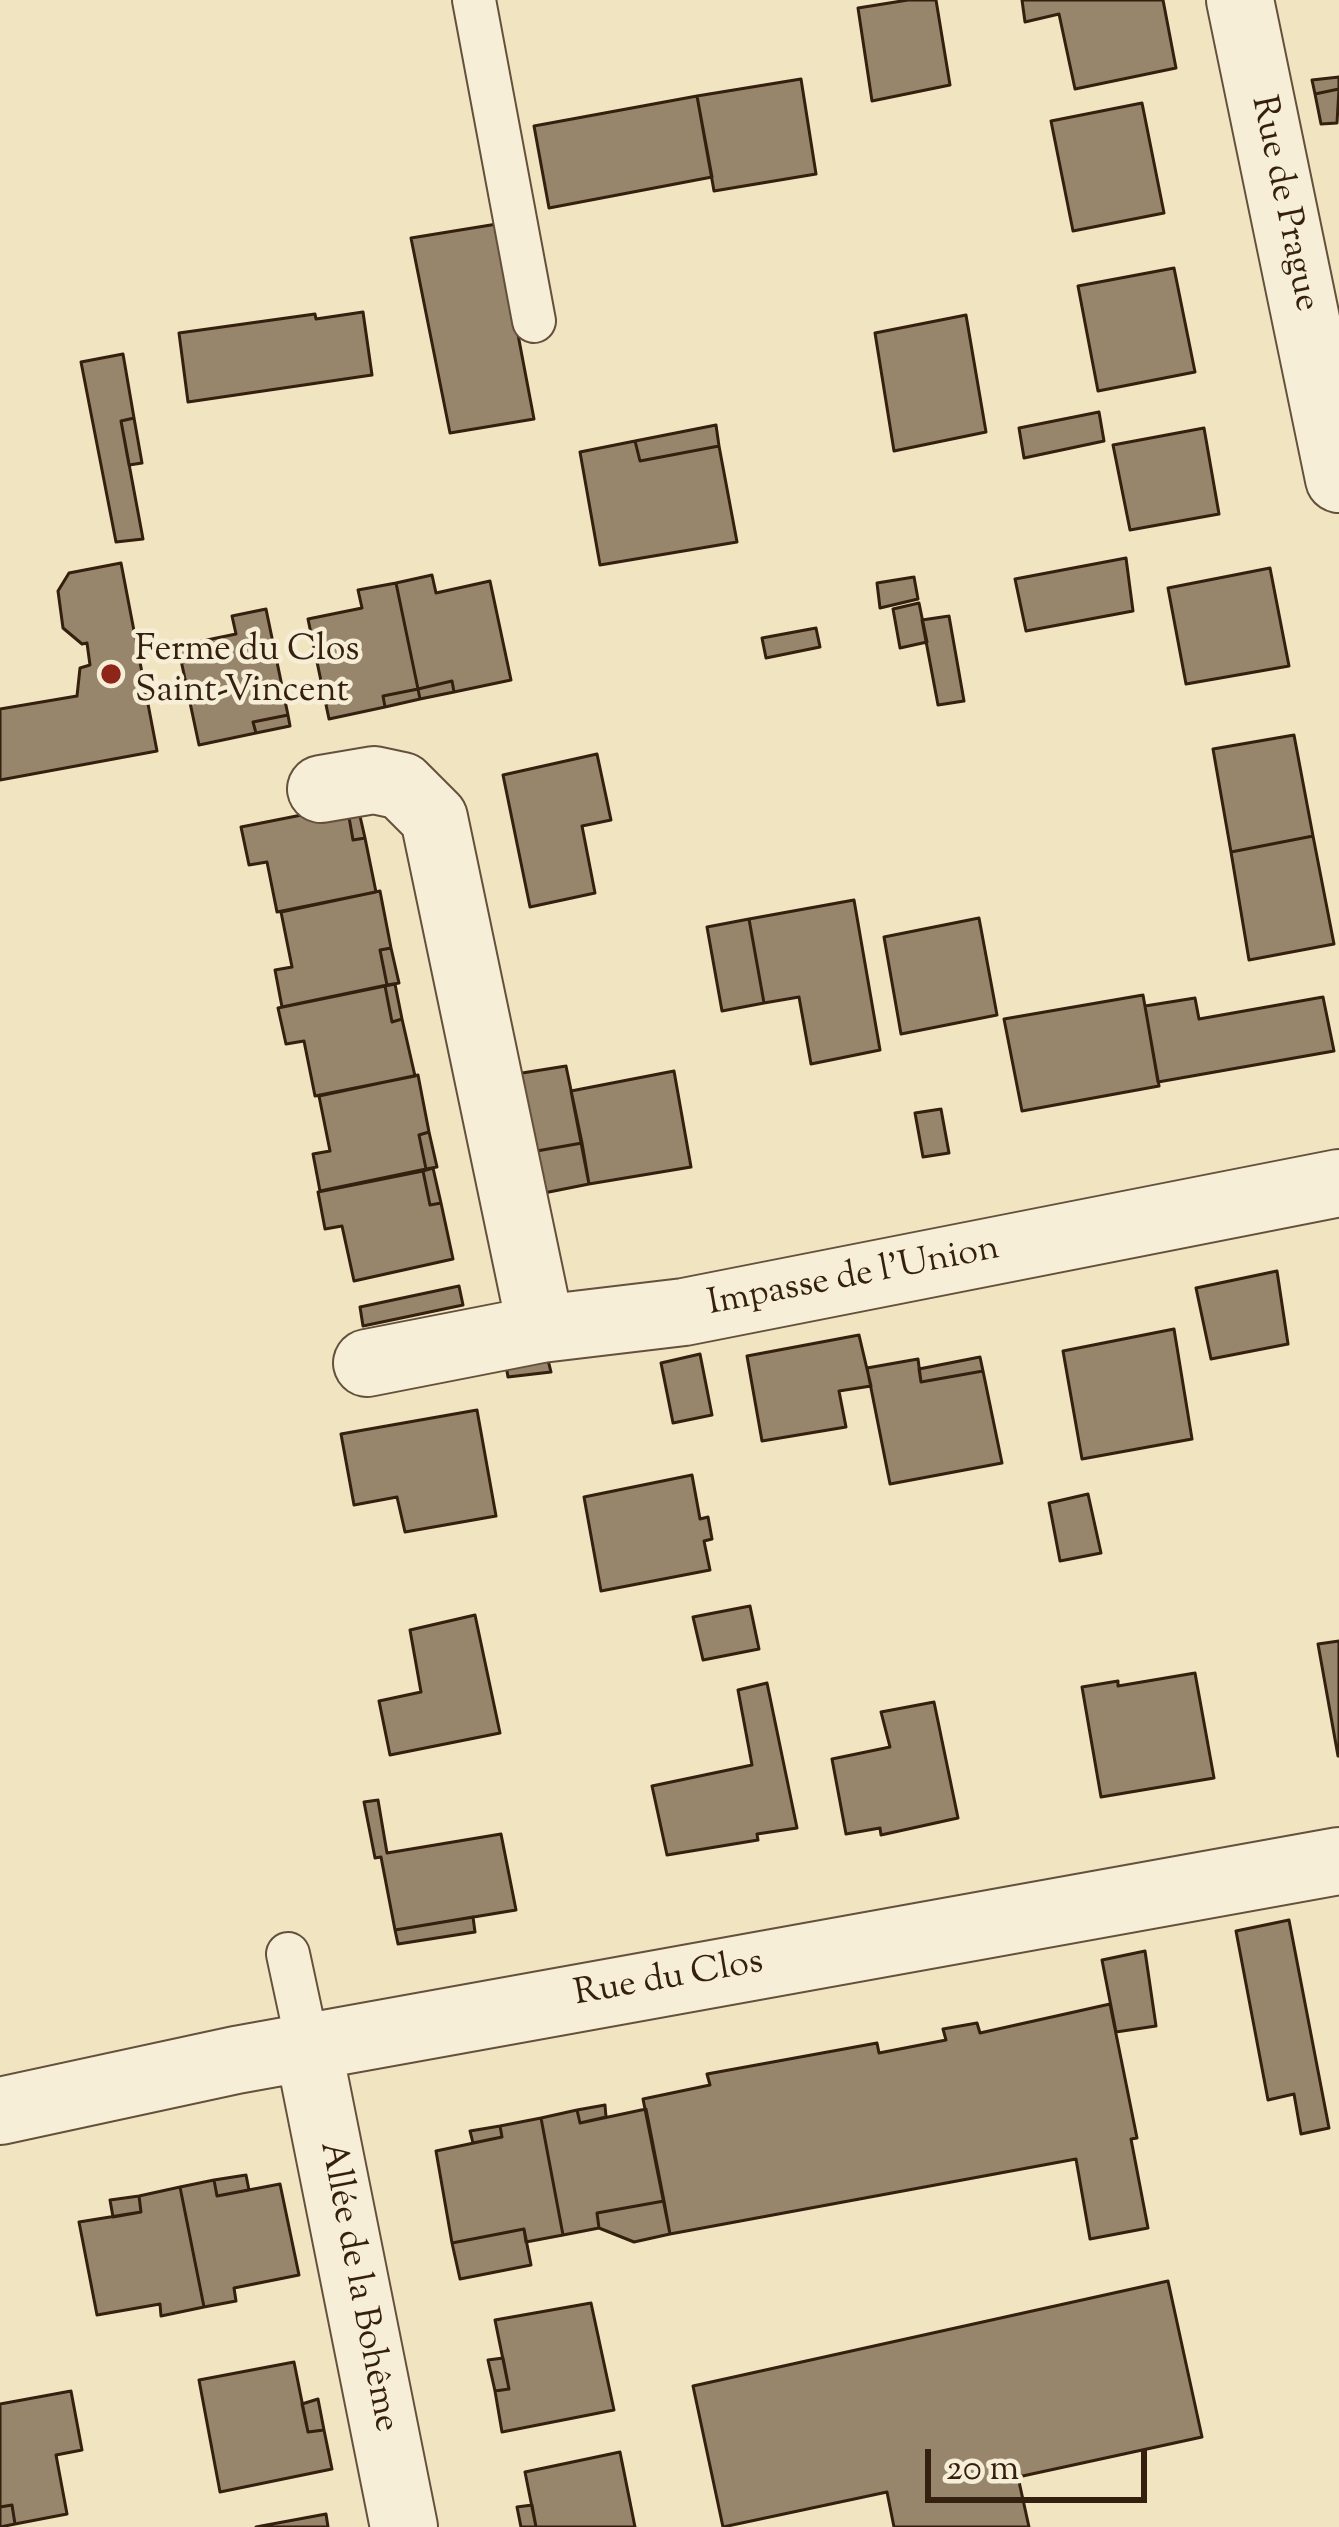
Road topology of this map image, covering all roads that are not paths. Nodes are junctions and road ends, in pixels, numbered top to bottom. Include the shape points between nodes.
1 (474, 0) edge
2 (1240, 0) edge
3 (534, 321) dead end
4 (1339, 479) edge
5 (321, 789) dead end
6 (1339, 1183) edge
7 (542, 1329) junction
8 (367, 1363) dead end
9 (1339, 1862) edge
10 (288, 1954) dead end
11 (308, 2048) junction
12 (0, 2111) edge
13 (404, 2527) edge

1 - 3 lane
2 - 4 street, Rue de Prague
5 - 7 street via 374,780 402,786 434,818
6 - 7 street, Impasse de l'Union via 685,1312
7 - 8 street, Impasse de l'Union
9 - 11 street, Rue du Clos
10 - 11 lane
11 - 12 street, Rue du Clos
11 - 13 street, Allée de la Bohême

